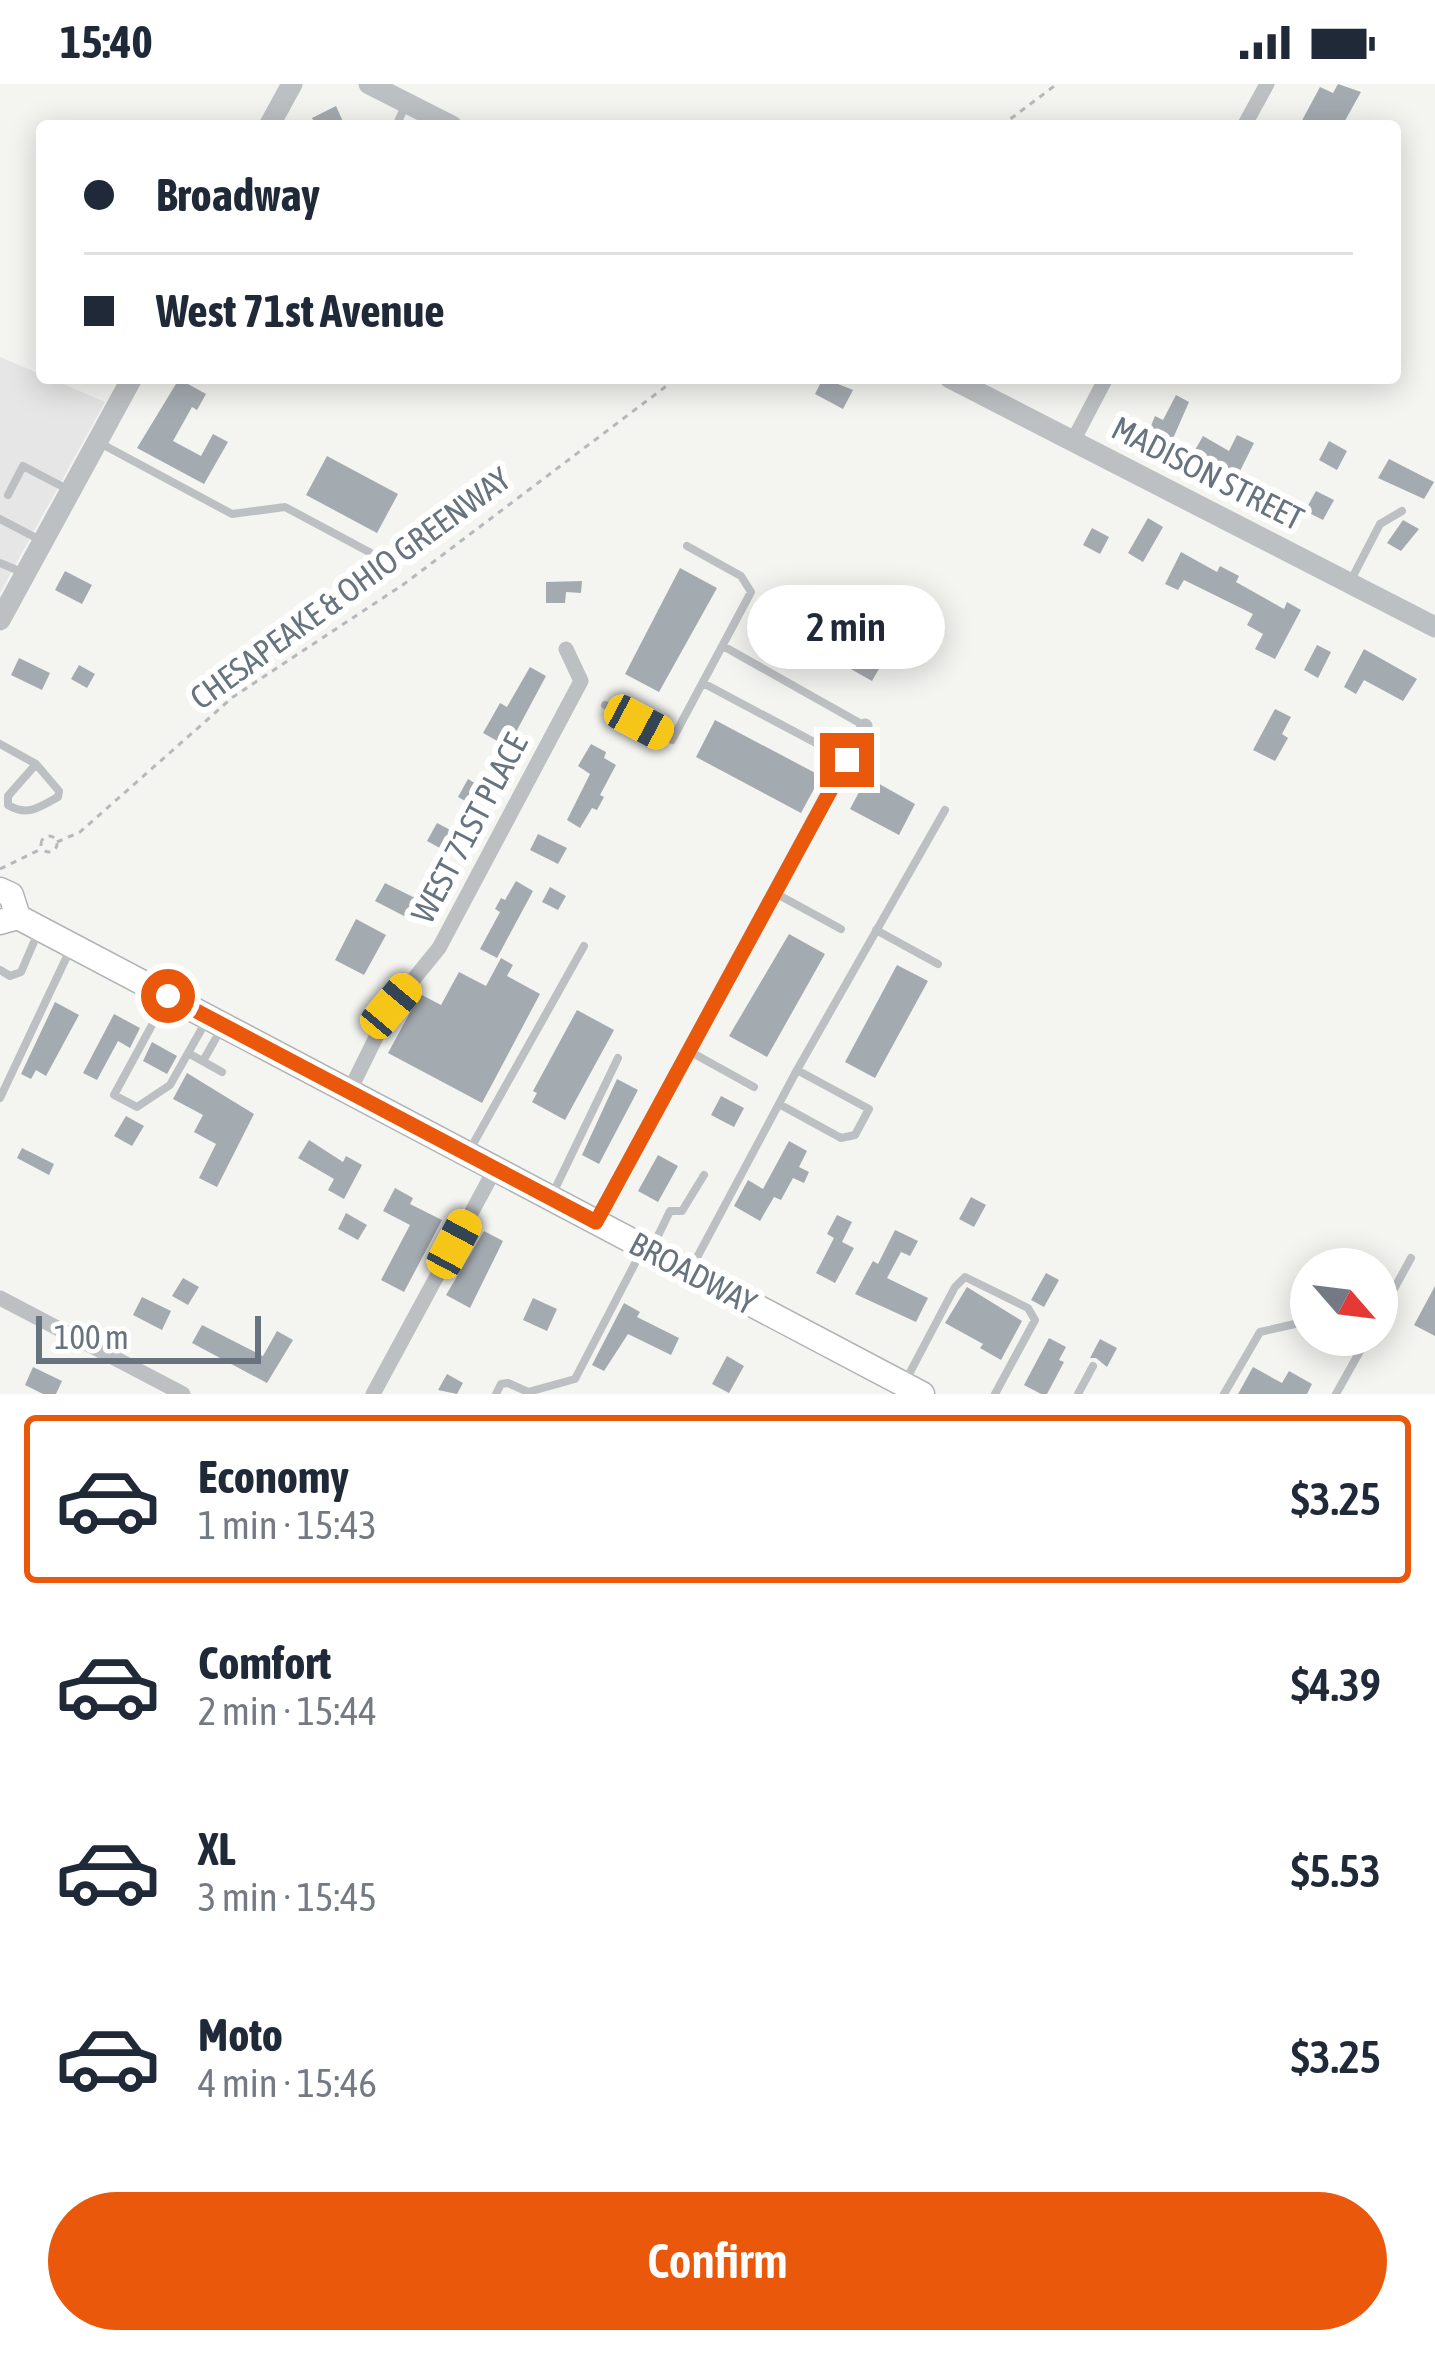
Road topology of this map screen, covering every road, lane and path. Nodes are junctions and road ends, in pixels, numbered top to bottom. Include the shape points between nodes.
1 (292, 84) edge
2 (369, 84) edge
3 (1057, 84) edge
4 (1267, 84) edge
5 (407, 103) junction
6 (272, 120) edge
7 (399, 120) edge
8 (440, 120) edge
9 (1009, 120) edge
10 (1247, 120) edge
11 (129, 384) edge
12 (669, 384) edge
13 (962, 384) edge
14 (1103, 384) edge
15 (1073, 441) junction
16 (97, 442) junction
17 (70, 490) junction
18 (8, 495) dead end
19 (1402, 511) dead end
20 (0, 519) edge
21 (43, 542) junction
22 (687, 546) dead end
23 (371, 553) dead end
24 (0, 563) edge
25 (25, 574) junction
26 (1349, 583) junction
27 (0, 620) edge
28 (1435, 627) edge
29 (723, 646) junction
30 (566, 649) dead end
31 (703, 683) junction
32 (605, 705) dead end
33 (866, 726) joint
34 (0, 743) edge
35 (847, 760) junction
36 (36, 764) junction
37 (946, 810) dead end
38 (57, 842) junction
39 (43, 848) junction
40 (0, 868) edge
41 (0, 890) edge
42 (776, 892) junction
43 (20, 922) edge
44 (841, 929) dead end
45 (876, 930) junction
46 (72, 945) junction
47 (584, 946) dead end
48 (938, 964) dead end
49 (0, 970) edge
50 (168, 996) junction
51 (216, 1021) junction
52 (689, 1051) junction
53 (188, 1053) junction
54 (618, 1058) dead end
55 (203, 1061) junction
56 (797, 1070) junction
57 (222, 1072) dead end
58 (754, 1087) dead end
59 (349, 1091) junction
60 (0, 1098) edge
61 (778, 1104) junction
62 (467, 1154) junction
63 (495, 1168) junction
64 (704, 1175) dead end
65 (551, 1198) junction
66 (596, 1222) junction
67 (647, 1249) junction
68 (1411, 1258) dead end
69 (690, 1272) junction
70 (1398, 1282) edge
71 (0, 1298) edge
72 (1290, 1325) edge
73 (1357, 1356) edge
74 (1093, 1366) dead end
75 (913, 1389) edge
76 (527, 1393) edge
77 (183, 1394) edge
78 (373, 1394) edge
79 (496, 1394) edge
80 (995, 1394) edge
81 (1078, 1394) edge
82 (1224, 1394) edge
83 (1336, 1394) edge

1 - 6 street
2 - 5 street
3 - 9 path
4 - 10 street
5 - 7 lane
5 - 8 street
11 - 16 street
12 - 38 path, CHESAPEAKE & OHIO GREENWAY via 404,584 233,697 80,832
13 - 15 street, MADISON STREET
14 - 15 street
15 - 26 street, MADISON STREET
16 - 17 street
16 - 23 lane via 232,514 285,507
17 - 18 lane via 23,466
17 - 21 street
19 - 26 lane via 1380,524
20 - 21 lane
21 - 25 street
22 - 29 lane via 741,576 751,592
24 - 25 lane
25 - 27 street
26 - 28 street, MADISON STREET
29 - 31 lane
29 - 33 lane
30 - 59 street, WEST 71ST PLACE via 580,681 439,948 391,1006
31 - 32 lane via 672,740
31 - 35 lane
33 - 35 street
34 - 36 lane
35 - 42 street
36 - 36 lane via 58,797 20,812 8,796
37 - 45 lane
38 - 39 path, CHESAPEAKE & OHIO GREENWAY via 53,851
38 - 39 path, CHESAPEAKE & OHIO GREENWAY via 46,837
39 - 40 path, CHESAPEAKE & OHIO GREENWAY
41 - 43 main road, BROADWAY
42 - 44 lane
42 - 52 street
43 - 46 main road, BROADWAY
43 - 49 lane via 21,972
45 - 48 lane
45 - 56 lane
46 - 50 main road, BROADWAY
46 - 60 lane
47 - 62 lane
50 - 51 main road, BROADWAY
50 - 53 lane via 114,1095 137,1107 170,1085
51 - 53 lane
51 - 55 lane
51 - 59 main road, BROADWAY
52 - 58 lane
52 - 66 street
53 - 55 lane
54 - 65 lane
55 - 57 lane
56 - 61 lane
56 - 61 lane via 869,1109 855,1135 841,1138
59 - 62 main road, BROADWAY
61 - 69 lane
62 - 63 main road, BROADWAY
63 - 65 main road, BROADWAY
63 - 78 street
64 - 67 lane
65 - 66 main road, BROADWAY
66 - 67 main road, BROADWAY
67 - 69 main road, BROADWAY
67 - 76 lane via 575,1379
68 - 70 lane
69 - 75 main road, BROADWAY
71 - 77 street
72 - 82 lane via 1260,1332
73 - 83 lane
74 - 81 lane
75 - 80 lane via 965,1277 1028,1308 1035,1320
76 - 79 lane via 508,1383

